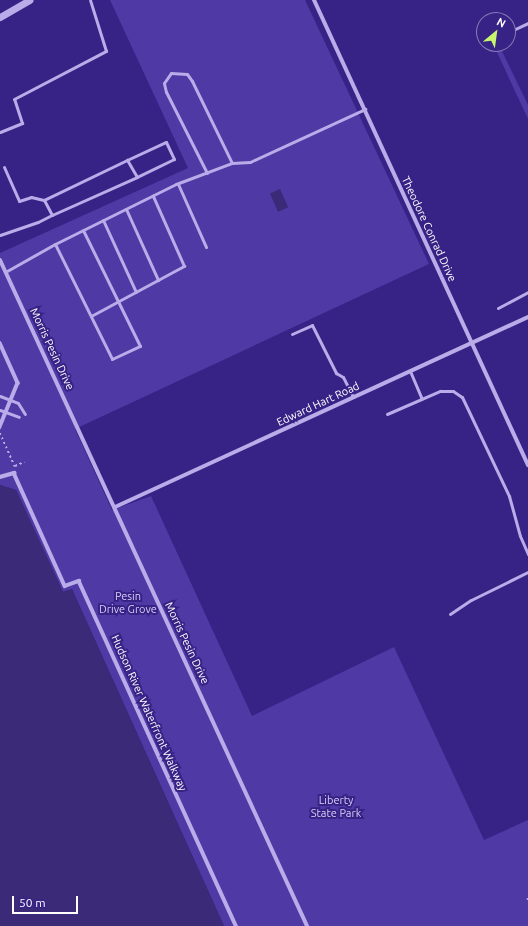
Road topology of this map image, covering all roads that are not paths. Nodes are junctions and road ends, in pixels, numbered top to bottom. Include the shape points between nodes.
1 (29, 0) edge
2 (90, 0) edge
3 (314, 0) edge
4 (0, 17) edge
5 (528, 23) edge
6 (516, 29) edge
7 (365, 109) junction
8 (0, 132) edge
9 (127, 160) junction
10 (232, 163) junction
11 (4, 167) dead end
12 (207, 173) junction
13 (136, 177) junction
14 (178, 184) junction
15 (153, 196) junction
16 (44, 200) junction
17 (126, 209) junction
18 (52, 215) junction
19 (103, 220) junction
20 (83, 230) junction
21 (0, 235) edge
22 (55, 244) junction
23 (206, 247) dead end
24 (0, 260) edge
25 (7, 271) junction
26 (158, 280) junction
27 (136, 292) junction
28 (528, 292) edge
29 (118, 301) junction
30 (498, 308) dead end
31 (91, 316) junction
32 (528, 317) edge
33 (292, 334) dead end
34 (0, 343) edge
35 (472, 343) junction
36 (410, 371) junction
37 (0, 396) edge
38 (353, 397) junction
39 (422, 399) junction
40 (12, 400) junction
41 (0, 410) edge
42 (7, 413) junction
43 (25, 414) dead end
44 (388, 414) dead end
45 (19, 417) dead end
46 (0, 427) edge
47 (528, 465) edge
48 (0, 477) edge
49 (115, 507) junction
50 (528, 554) edge
51 (528, 572) edge
52 (450, 614) dead end
53 (236, 926) edge
54 (307, 926) edge

1 - 4 street
2 - 8 lane via 106,50 14,99 22,123
3 - 7 street, Theodore Conrad Drive
5 - 6 lane
7 - 10 lane via 250,162
7 - 35 street, Theodore Conrad Drive
9 - 13 lane
9 - 13 lane via 166,142 174,159
9 - 16 lane
10 - 12 lane
10 - 12 lane via 192,81 187,74 171,73 164,83 166,92
11 - 16 lane via 19,201 31,197
12 - 14 lane
13 - 18 lane
14 - 15 lane
14 - 23 lane
15 - 17 lane
15 - 26 lane via 184,266
16 - 18 lane
17 - 19 lane
17 - 26 lane
18 - 21 lane
19 - 20 lane
19 - 27 lane
20 - 22 lane
20 - 29 lane
22 - 25 lane
22 - 31 lane
24 - 25 street, Morris Pesin Drive
25 - 49 street, Morris Pesin Drive
26 - 27 lane
27 - 29 lane
28 - 30 lane
29 - 31 lane
29 - 31 lane via 140,346 112,359
32 - 35 street, Edward Hart Road
33 - 38 lane via 312,325 336,373 343,377
34 - 40 street via 18,383
35 - 36 street, Edward Hart Road
35 - 47 street, Theodore Conrad Drive
36 - 38 street, Edward Hart Road
36 - 39 lane
37 - 40 lane
38 - 49 street, Edward Hart Road
39 - 44 lane
39 - 50 lane via 440,391 453,392 462,397 509,496
40 - 42 street
40 - 43 lane via 18,403
41 - 42 lane
42 - 45 lane
42 - 46 street
48 - 53 street, Hudson River Waterfront Walkway via 14,473 65,586 79,581
49 - 54 street, Morris Pesin Drive
51 - 52 lane via 471,600

